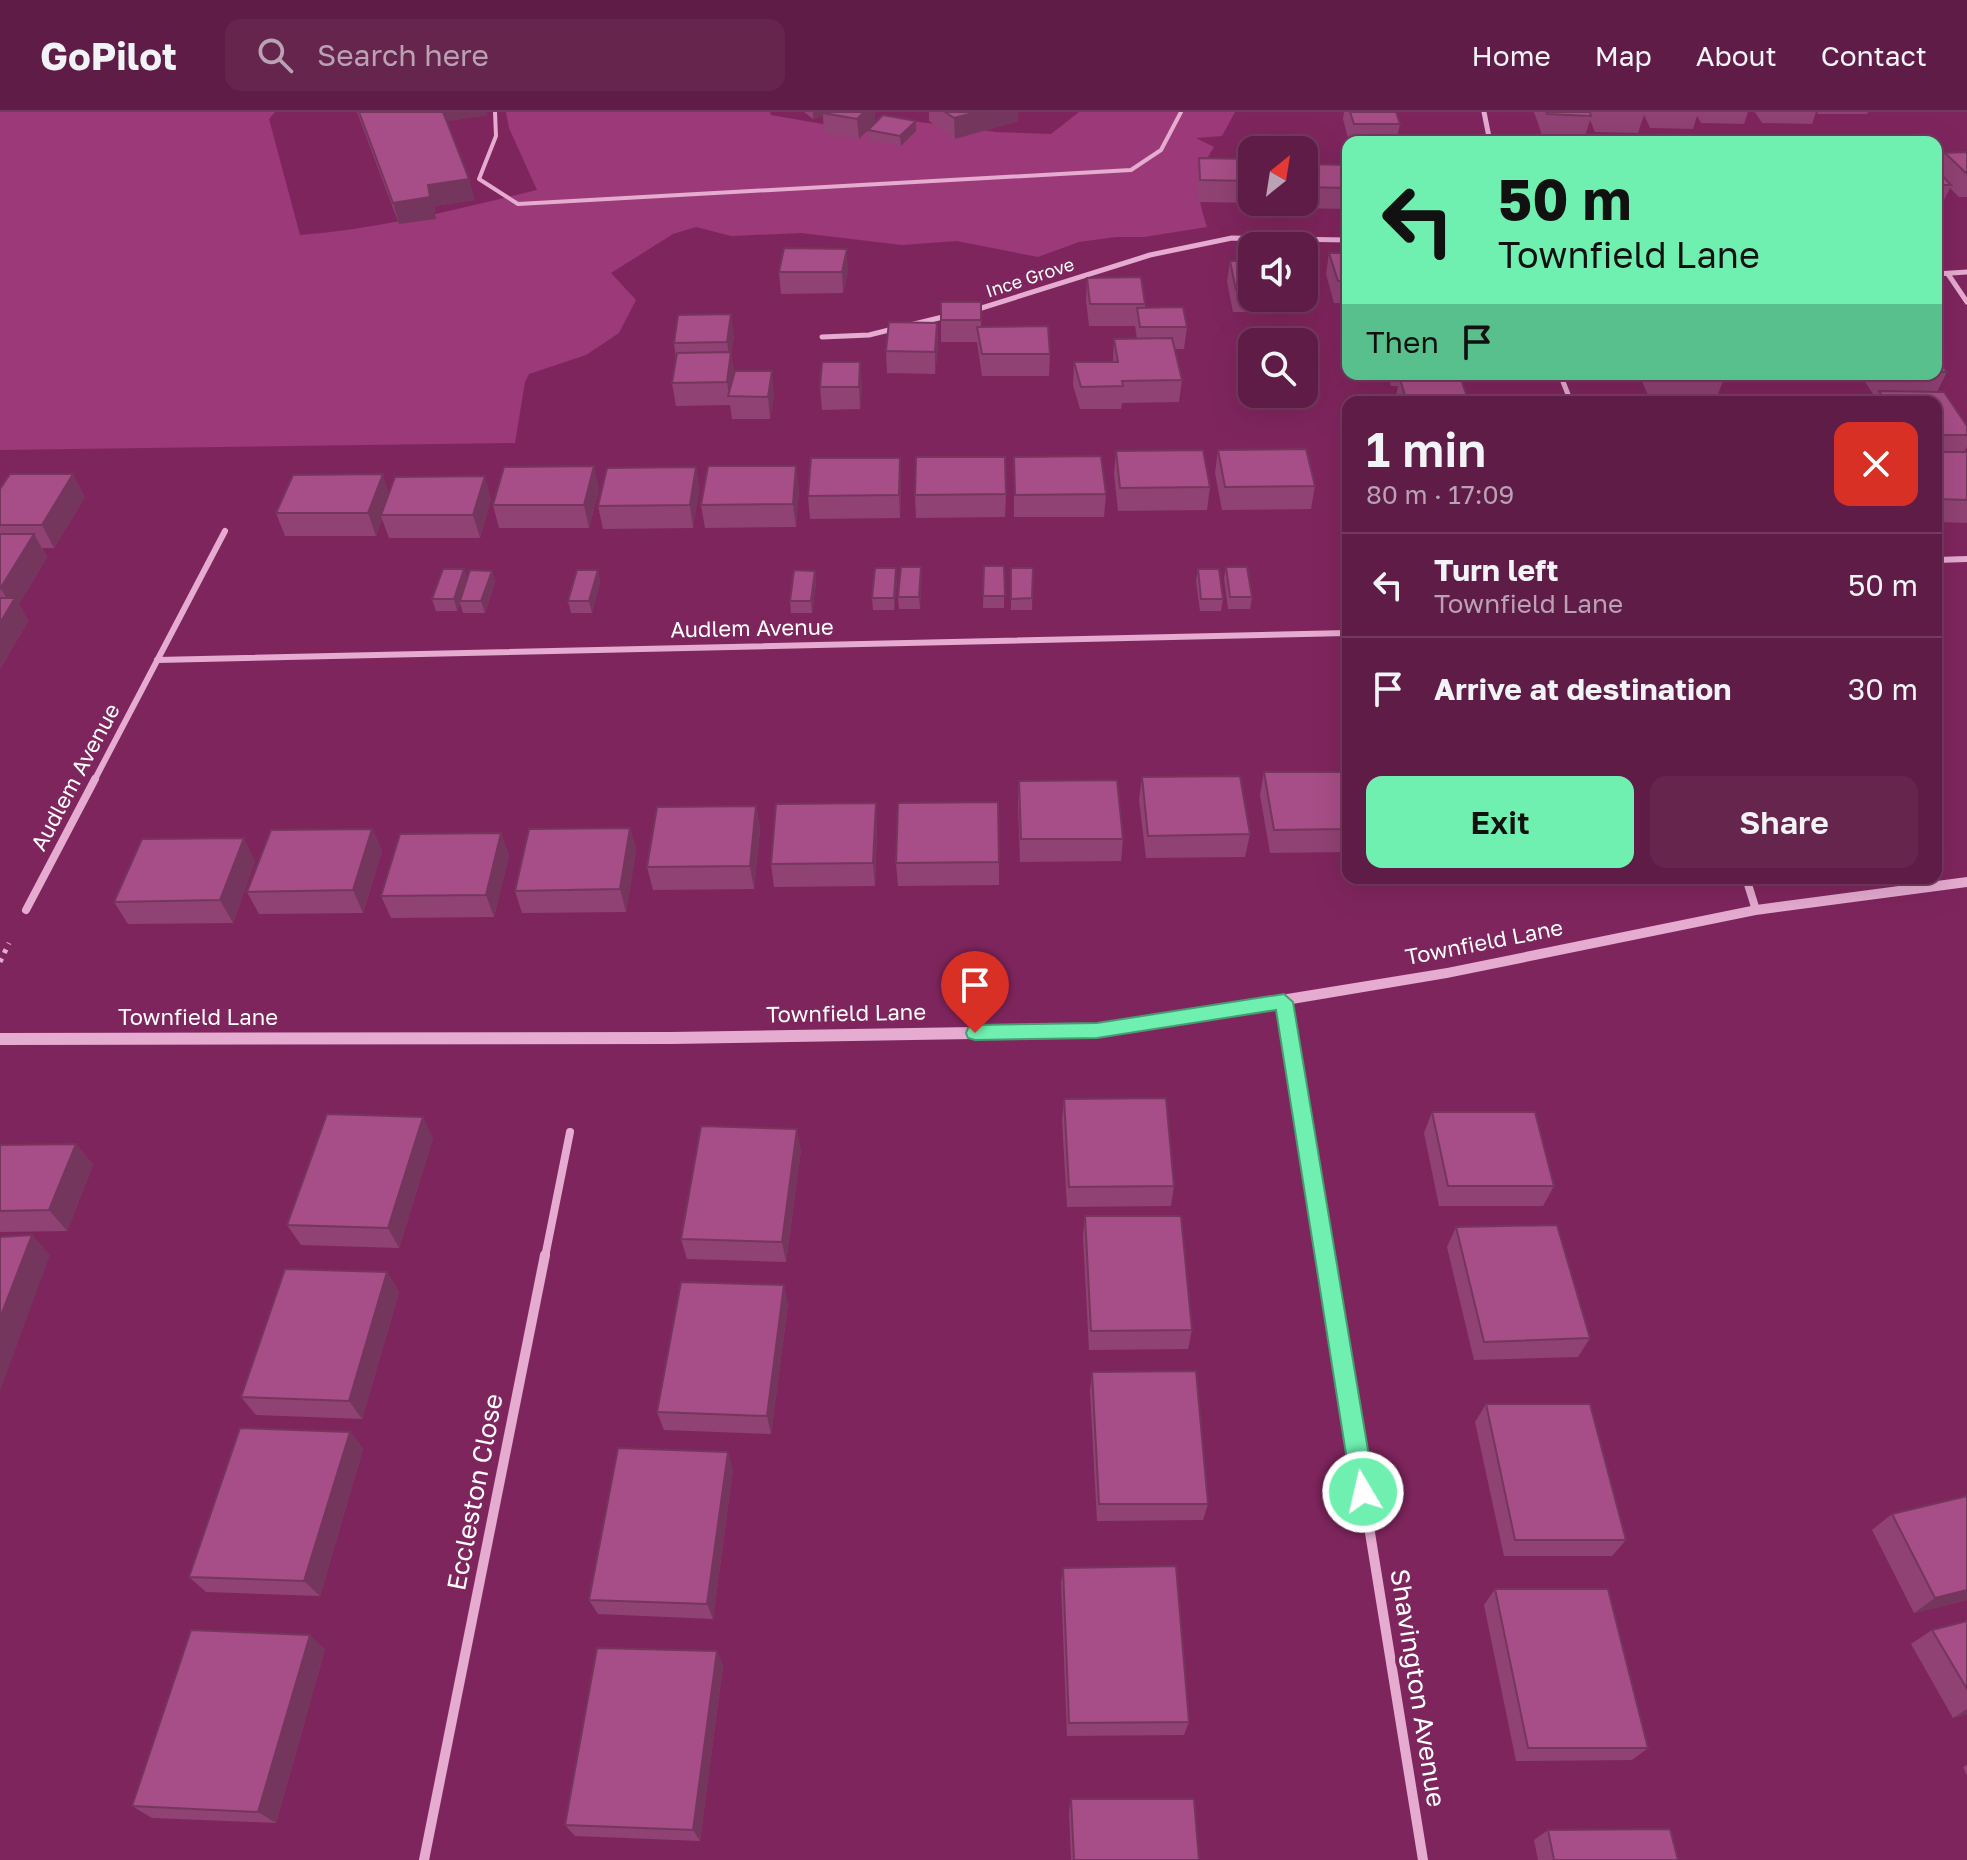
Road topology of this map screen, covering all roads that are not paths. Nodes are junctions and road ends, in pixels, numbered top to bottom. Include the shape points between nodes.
1 (495, 112) edge
2 (1181, 112) edge
3 (1484, 112) edge
4 (1489, 136) edge
5 (1342, 240) edge
6 (1967, 272) edge
7 (1942, 274) edge
8 (1948, 274) junction
9 (1967, 302) edge
10 (968, 311) edge
11 (954, 315) edge
12 (822, 337) dead end
13 (225, 531) dead end
14 (1967, 559) edge
15 (1942, 560) edge
16 (1342, 633) edge
17 (157, 660) junction
18 (1967, 882) edge
19 (1748, 884) edge
20 (26, 910) dead end
21 (1756, 910) junction
22 (1284, 1002) junction
23 (0, 1039) edge
24 (570, 1132) dead end
25 (424, 1860) edge
26 (1423, 1860) edge

1 - 2 lane via 496,136 479,179 518,204 1131,170 1161,150
3 - 4 street
5 - 10 street, Ince Grove via 1232,238 1150,255
6 - 8 street
7 - 8 street
8 - 9 street
11 - 12 street via 869,335
13 - 17 street, Audlem Avenue
14 - 15 street
16 - 17 street, Audlem Avenue
17 - 20 street, Audlem Avenue
18 - 21 street, Townfield Lane
19 - 21 street
21 - 22 street, Townfield Lane
22 - 23 street, Townfield Lane via 1097,1031
22 - 26 street, Shavington Avenue
24 - 25 street, Eccleston Close

